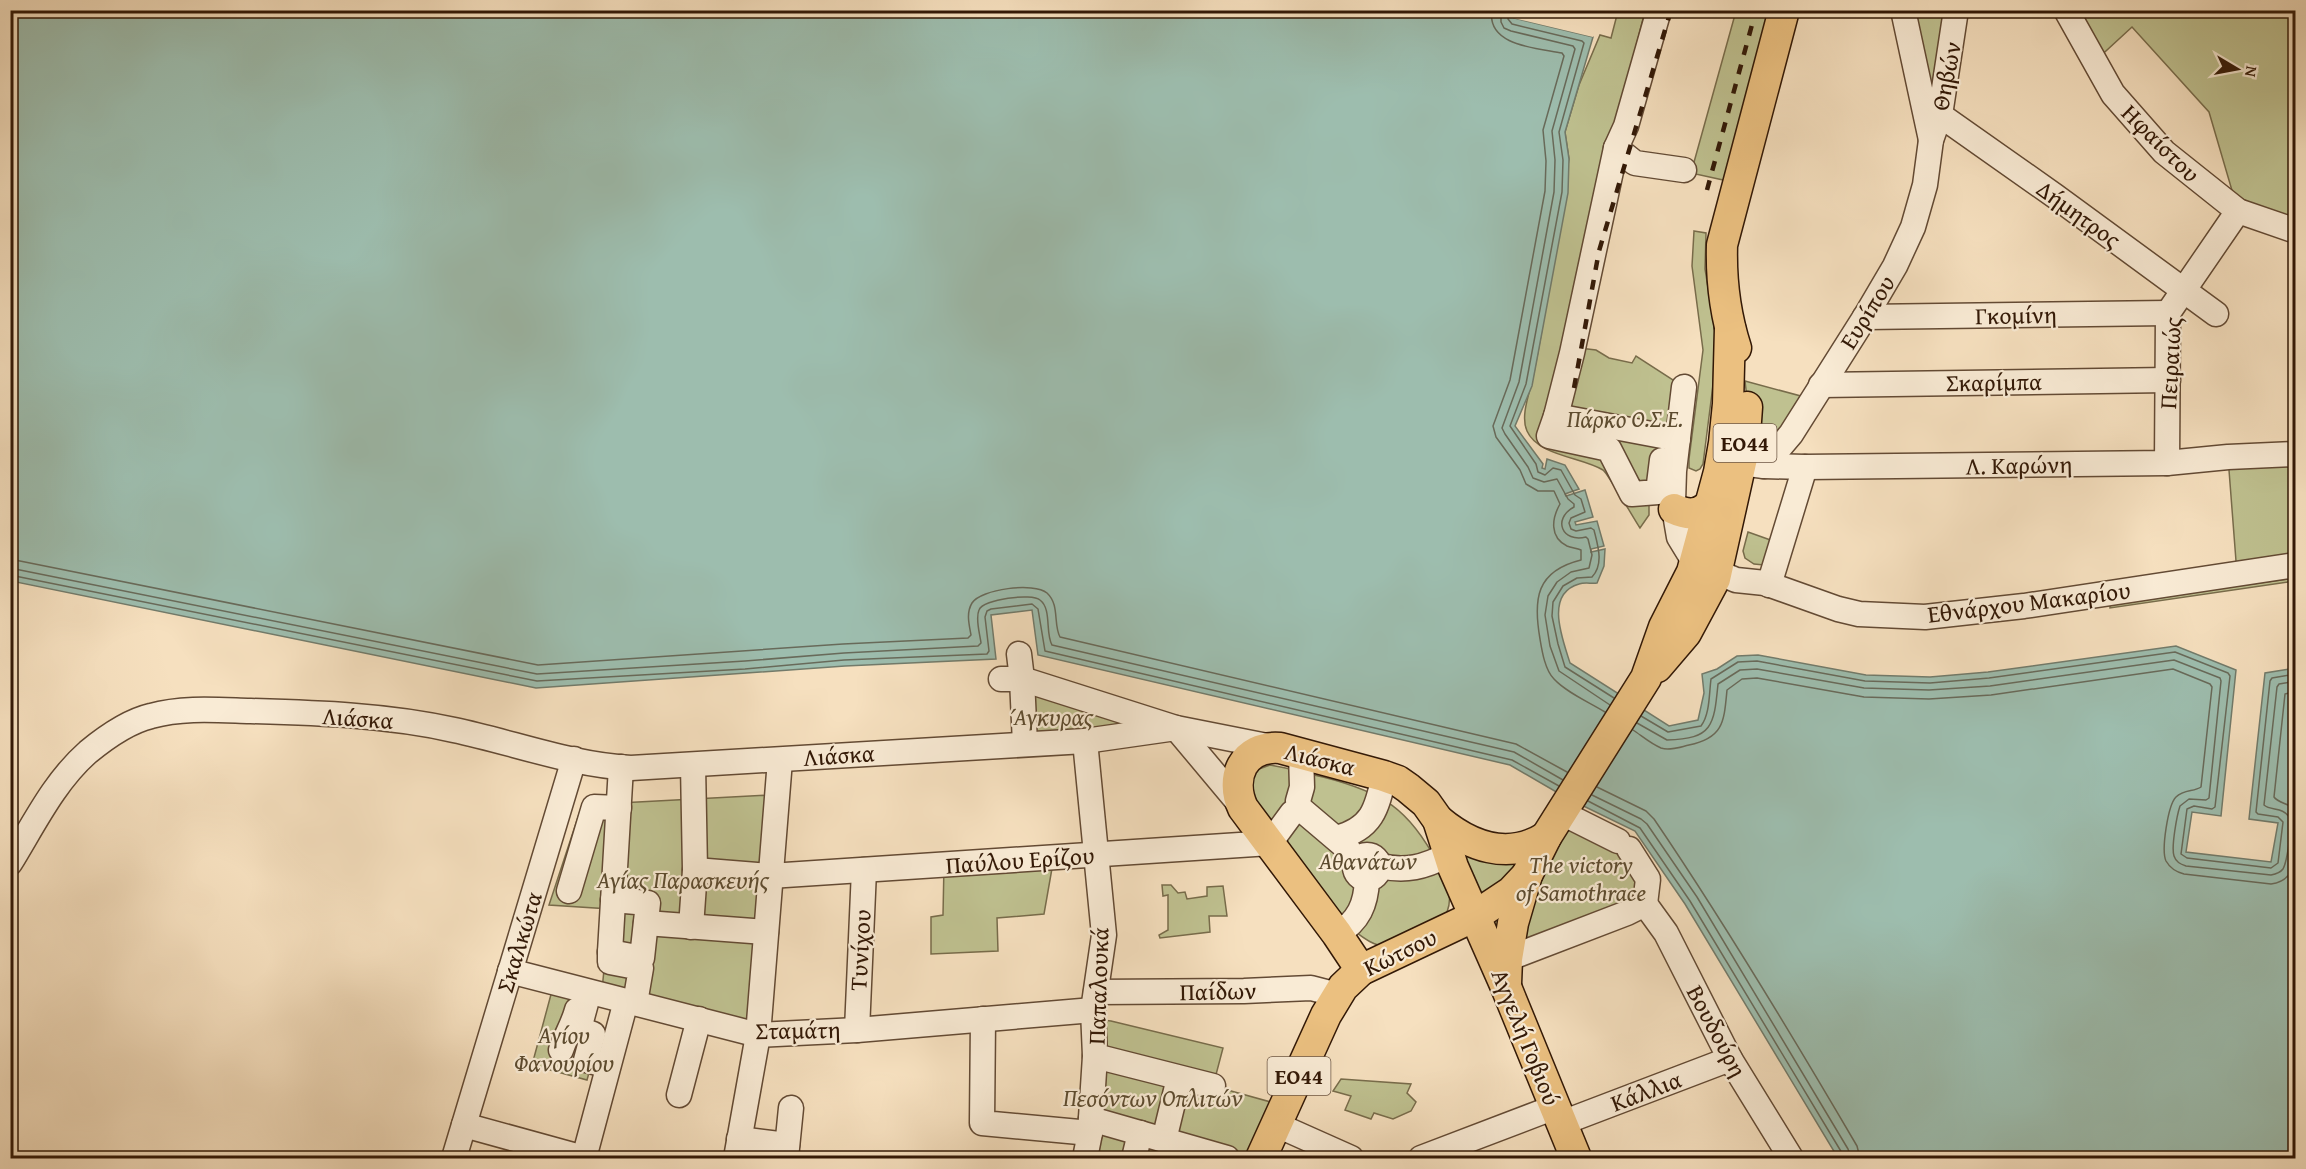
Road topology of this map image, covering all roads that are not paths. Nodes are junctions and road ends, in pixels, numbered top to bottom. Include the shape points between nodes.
1 (1659, 10) edge
2 (1784, 10) edge
3 (1903, 10) edge
4 (2066, 10) edge
5 (1960, 16) edge
6 (1940, 115) junction
7 (1931, 140) junction
8 (1616, 148) junction
9 (1684, 170) dead end
10 (2238, 211) junction
11 (2295, 231) edge
12 (2182, 290) junction
13 (2168, 313) junction
14 (2216, 314) dead end
15 (1865, 317) junction
16 (1730, 328) junction
17 (2168, 380) junction
18 (1821, 384) junction
19 (1684, 387) dead end
20 (1556, 416) junction
21 (1671, 438) junction
22 (2295, 454) edge
23 (2168, 463) junction
24 (1753, 465) junction
25 (1805, 467) junction
26 (1711, 504) junction
27 (1674, 509) junction
28 (1711, 563) junction
29 (2295, 565) edge
30 (1767, 584) junction
31 (1019, 654) dead end
32 (1012, 679) junction
33 (1176, 728) junction
34 (1085, 741) junction
35 (1025, 744) junction
36 (1290, 751) junction
37 (574, 759) junction
38 (780, 760) junction
39 (693, 765) junction
40 (621, 767) junction
41 (1384, 776) junction
42 (619, 808) junction
43 (1243, 808) junction
44 (1297, 808) junction
45 (1438, 820) junction
46 (1330, 834) junction
47 (1545, 836) junction
48 (1270, 843) junction
49 (1094, 855) junction
50 (1448, 855) junction
51 (10, 863) edge
52 (1368, 868) junction
53 (695, 870) junction
54 (864, 870) junction
55 (770, 876) junction
56 (569, 891) dead end
57 (613, 900) junction
58 (1645, 904) junction
59 (1475, 916) junction
60 (646, 923) junction
61 (691, 927) junction
62 (766, 932) junction
63 (1337, 934) junction
64 (610, 952) junction
65 (1361, 970) junction
66 (510, 971) junction
67 (1507, 973) junction
68 (586, 991) junction
69 (1338, 995) junction
70 (1095, 1001) junction
71 (631, 1002) junction
72 (699, 1019) junction
73 (982, 1020) junction
74 (857, 1030) junction
75 (758, 1035) junction
76 (1095, 1056) junction
77 (580, 1057) junction
78 (1730, 1059) junction
79 (1179, 1078) junction
80 (1213, 1086) dead end
81 (680, 1095) dead end
82 (791, 1108) dead end
83 (1558, 1115) junction
84 (464, 1125) junction
85 (1277, 1125) junction
86 (1090, 1126) junction
87 (1140, 1133) junction
88 (1164, 1140) junction
89 (737, 1149) edge
90 (786, 1152) edge
91 (454, 1158) edge
92 (584, 1158) edge
93 (1085, 1158) edge
94 (1134, 1158) edge
95 (1227, 1158) edge
96 (1261, 1158) edge
97 (1351, 1158) edge
98 (1421, 1158) edge
99 (1576, 1158) edge
100 (1791, 1158) edge

1 - 8 street via 1626,126
2 - 16 main road, ΕΟ44 via 1722,245
3 - 7 street
4 - 10 street, Ηφαίστου via 2113,94 2164,152
5 - 6 street, Θηβών
6 - 7 street, Θηβών
6 - 12 street, Δήμητρος
7 - 15 street, Ευρίπου via 1925,185 1913,227
8 - 9 street via 1635,163
8 - 20 street
10 - 11 street, Ηφαίστου
10 - 12 street, Πειραιώς
12 - 13 street, Πειραιώς
12 - 14 street, Δήμητρος
13 - 15 street, Γκομίνη
13 - 17 street, Πειραιώς
15 - 18 street, Ευρίπου
16 - 24 main road, ΕΟ44 via 1747,398
16 - 26 main road, ΕΟ44 via 1726,422
17 - 18 street, Σκαρίμπα
17 - 23 street, Πειραιώς
18 - 24 street, Ευρίπου via 1791,434
19 - 21 street
20 - 21 street
20 - 21 street via 1549,436 1609,449 1632,494 1658,492
21 - 27 street
22 - 23 street, Λ. Καρώνη
23 - 25 street, Λ. Καρώνη
24 - 25 street, Λ. Καρώνη
24 - 28 main road, ΕΟ44
25 - 30 street
26 - 27 main road via 1698,514
26 - 28 main road, ΕΟ44
27 - 28 street via 1682,545 1690,555
28 - 30 street, Εθνάρχου Μακαρίου via 1736,580
28 - 47 main road, ΕΟ44 via 1684,591 1664,627 1645,680
29 - 30 street, Εθνάρχου Μακαρίου via 1925,617 1860,614
31 - 32 street
32 - 33 street
32 - 35 street
33 - 34 street, Λιάσκα
33 - 36 street, Λιάσκα
33 - 43 street
34 - 35 street, Λιάσκα
34 - 49 street, Παπαλουκά
35 - 38 street, Λιάσκα via 803,751
36 - 41 main road, Λιάσκα
36 - 43 main road via 1267,749 1242,765 1236,783
36 - 44 street via 1302,787
37 - 40 street, Λιάσκα
37 - 51 street, Λιάσκα via 453,729 366,717 187,710 148,716 89,752 58,784
37 - 66 street, Σκαλκώτα
38 - 39 street, Λιάσκα
38 - 55 street
39 - 40 street, Λιάσκα
39 - 53 street
40 - 42 street
41 - 45 main road, Λιάσκα via 1408,788
41 - 46 street via 1374,814 1364,826 1351,835
42 - 56 street via 594,807
42 - 57 street
43 - 48 main road
44 - 46 street
44 - 48 street
45 - 47 main road via 1475,843 1509,850
45 - 50 main road, Λιάσκα
46 - 52 street
47 - 58 street via 1623,845 1648,879
47 - 59 main road, Κώτσου / ΕΟ44 via 1518,886
47 - 67 main road, ΕΟ44 via 1513,923
48 - 49 street, Παύλου Ερίζου
48 - 63 main road
49 - 54 street, Παύλου Ερίζου
49 - 70 street, Παπαλουκά via 1104,935
50 - 52 street via 1414,869
50 - 59 main road, Λιάσκα
52 - 63 street via 1360,914
53 - 55 street, Παύλου Ερίζου
53 - 61 street
54 - 55 street, Παύλου Ερίζου
54 - 74 street, Τυνίχου
55 - 62 street
57 - 60 street via 648,903
57 - 64 street
58 - 67 street
58 - 78 street, Βουδούρη via 1666,933
59 - 65 main road, Κώτσου / ΕΟ44
59 - 67 main road, Αγγελή Γοβιού
60 - 61 street
60 - 64 street via 642,958
61 - 62 street
62 - 75 street
63 - 65 main road
64 - 71 street via 610,962 641,968
65 - 69 main road, Κώτσου / ΕΟ44
66 - 68 street, Σταμάτη
66 - 84 street, Σκαλκώτα
67 - 83 main road, Αγγελή Γοβιού
68 - 71 street, Σταμάτη
68 - 77 street via 579,1029 593,1034
69 - 70 street, Παίδων via 1311,988
69 - 85 main road, Κώτσου / ΕΟ44
70 - 73 street, Σταμάτη
70 - 76 street, Παπαλουκά
71 - 72 street, Σταμάτη
71 - 77 street
72 - 75 street, Σταμάτη
72 - 81 street
73 - 74 street, Σταμάτη
73 - 86 street via 982,1123
74 - 75 street, Σταμάτη
75 - 89 street
76 - 79 street
76 - 86 street, Παπαλουκά
77 - 92 street
78 - 83 street, Κάλλια
78 - 100 street, Βουδούρη
79 - 80 street
79 - 88 street
82 - 90 street
83 - 98 street, Κάλλια
83 - 99 main road, Αγγελή Γοβιού
84 - 91 street, Σκαλκώτα
84 - 92 street
85 - 96 main road, Κώτσου / ΕΟ44
85 - 97 street
86 - 87 street
86 - 93 street, Παπαλουκά
87 - 88 street
87 - 94 street
88 - 95 street
89 - 90 street

